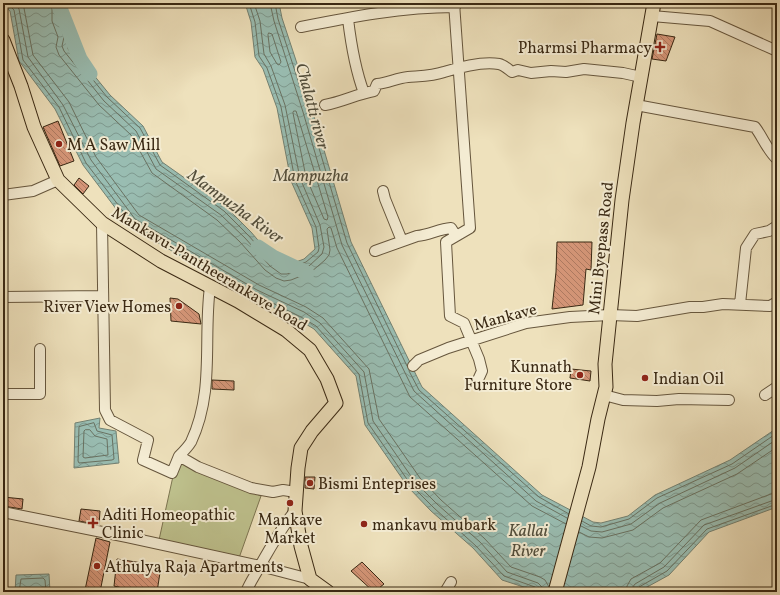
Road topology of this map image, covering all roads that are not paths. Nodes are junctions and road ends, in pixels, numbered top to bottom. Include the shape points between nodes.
1 (454, 5) edge
2 (653, 9) edge
3 (348, 19) junction
4 (300, 27) dead end
5 (3, 40) edge
6 (777, 51) edge
7 (459, 67) junction
8 (641, 77) junction
9 (364, 93) junction
10 (325, 105) dead end
11 (636, 105) junction
12 (777, 159) edge
13 (58, 180) junction
14 (383, 191) dead end
15 (3, 195) edge
16 (102, 223) junction
17 (777, 226) edge
18 (456, 236) junction
19 (402, 241) junction
20 (375, 251) dead end
21 (210, 287) junction
22 (103, 296) junction
23 (3, 297) edge
24 (777, 302) edge
25 (740, 304) junction
26 (610, 315) junction
27 (472, 341) junction
28 (40, 349) dead end
29 (413, 366) dead end
30 (477, 382) dead end
31 (777, 387) edge
32 (3, 394) edge
33 (604, 395) junction
34 (765, 396) dead end
35 (729, 400) dead end
36 (179, 456) junction
37 (296, 492) junction
38 (295, 511) junction
39 (3, 512) edge
40 (260, 566) junction
41 (310, 579) junction
42 (451, 582) dead end
43 (246, 592) edge
44 (328, 592) edge
45 (446, 592) edge
46 (554, 592) edge

1 - 3 street via 393,11
1 - 7 street
2 - 6 street via 710,21
2 - 8 main road, Mini Byepass Road
3 - 4 street
3 - 9 street via 352,50
5 - 13 main road, Mankavu-Pantheerankave Road via 34,127
7 - 8 street via 498,64 512,72 566,72 584,69
7 - 9 street via 378,84 374,91
7 - 18 street via 470,228
8 - 11 main road, Mini Byepass Road
9 - 10 street
11 - 12 street via 755,127
11 - 26 main road, Mini Byepass Road via 622,200
13 - 15 street via 33,190
13 - 16 main road, Mankavu-Pantheerankave Road
14 - 19 street
16 - 21 main road, Mankavu-Pantheerankave Road via 161,261
16 - 22 street
17 - 25 street via 755,234 746,248
18 - 19 street via 451,228
18 - 27 street via 446,242 450,316 464,323
19 - 20 street
21 - 36 street via 208,367 204,401 190,443
21 - 37 main road, Mankavu-Pantheerankave Road via 286,330 310,350 327,379 336,403 312,430 301,448
22 - 23 street
22 - 36 street via 106,410 110,420 148,440 143,460 172,473
24 - 25 street, Mankave via 770,306
25 - 26 street, Mankave via 690,307 637,316
26 - 27 street, Mankave via 526,323
26 - 33 main road, Mini Byepass Road
27 - 29 street, Mankave via 419,360
27 - 30 street via 482,371
28 - 32 street via 40,394
31 - 34 street
33 - 35 street via 623,400 658,402 679,399
33 - 46 main road, Mini Byepass Road via 581,496
36 - 37 street via 198,467 251,488 273,492
37 - 38 main road, Mankavu-Pantheerankave Road
38 - 40 street
38 - 41 main road, Mankavu-Pantheerankave Road
39 - 40 street
40 - 41 street
40 - 43 street
41 - 44 main road
42 - 45 street

